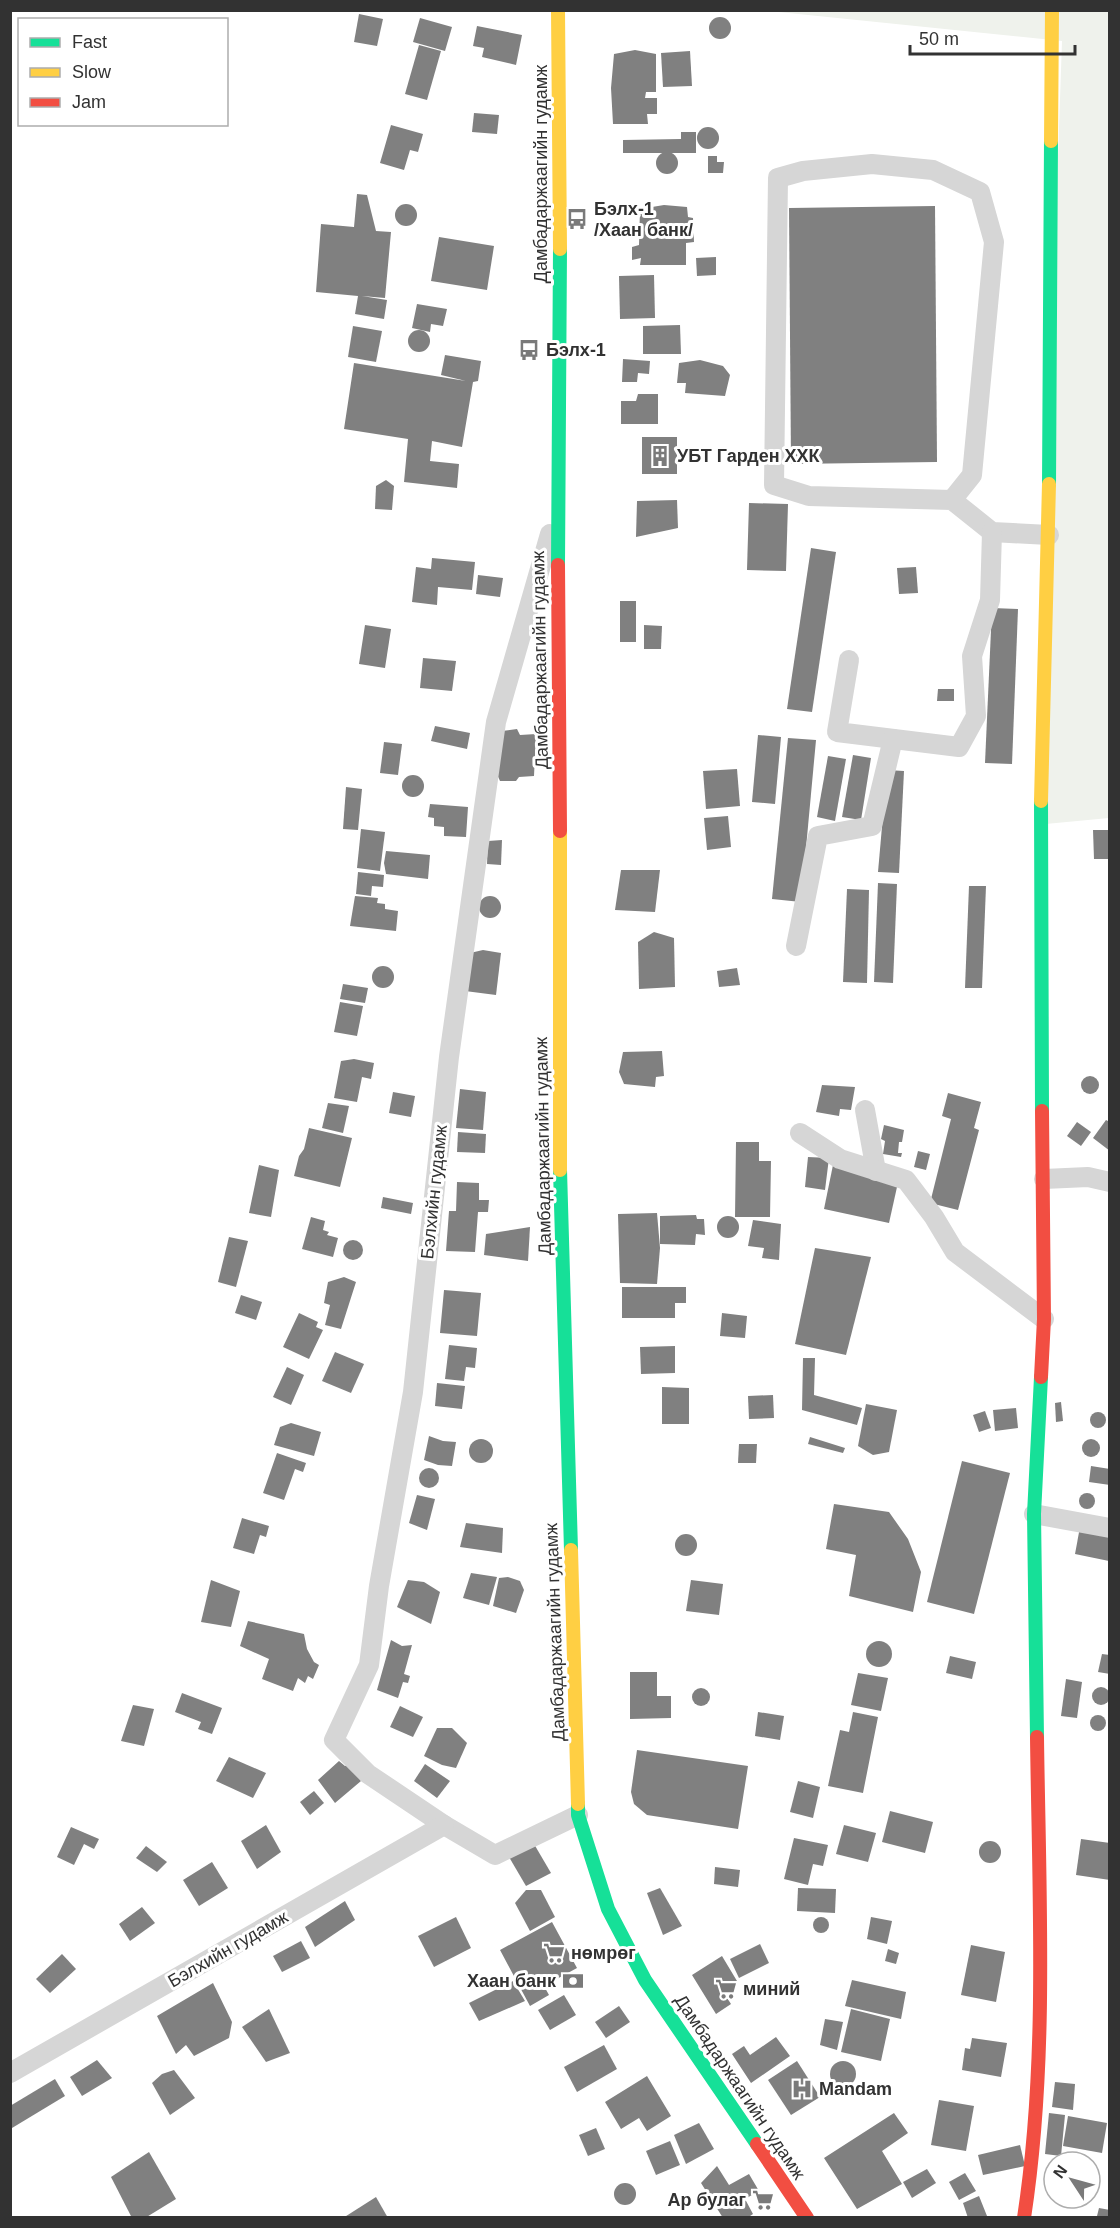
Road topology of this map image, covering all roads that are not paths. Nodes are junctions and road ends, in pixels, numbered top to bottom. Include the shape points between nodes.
1 (558, 10) edge
2 (1052, 10) edge
3 (952, 500) junction
4 (559, 503) junction
5 (992, 532) junction
6 (1049, 536) junction
7 (849, 660) dead end
8 (893, 739) junction
9 (796, 946) dead end
10 (865, 1110) dead end
11 (800, 1133) dead end
12 (876, 1171) junction
13 (1044, 1179) junction
14 (1110, 1182) edge
15 (1044, 1319) junction
16 (1034, 1514) junction
17 (1110, 1528) edge
18 (578, 1815) junction
19 (444, 1825) junction
20 (10, 2073) edge
21 (807, 2217) edge
22 (1024, 2217) edge

1 - 4 main road, Дамбадаржаагийн гудамж
2 - 6 main road
3 - 3 street via 809,496 774,485 778,178 803,171 872,164 933,170 980,192 994,242 993,254 972,475
3 - 5 street
4 - 18 main road, Дамбадаржаагийн гудамж via 560,1177
4 - 19 street, Бэлхийн гудамж via 496,722 449,1057 413,1392 369,1665 334,1740 369,1774
5 - 6 street
5 - 8 street via 990,600 972,656 976,716 959,747
6 - 13 main road via 1040,832
7 - 8 street via 837,732
8 - 9 street via 872,826 818,836
10 - 12 street
11 - 12 street via 840,1159
12 - 15 street via 906,1179 955,1252
13 - 14 street via 1088,1177
13 - 15 main road
15 - 16 main road
16 - 17 street
16 - 22 main road via 1040,2021
18 - 19 street, Бэлхийн гудамж via 495,1855
18 - 21 main road, Дамбадаржаагийн гудамж via 608,1909 645,1980
19 - 20 street, Бэлхийн гудамж

